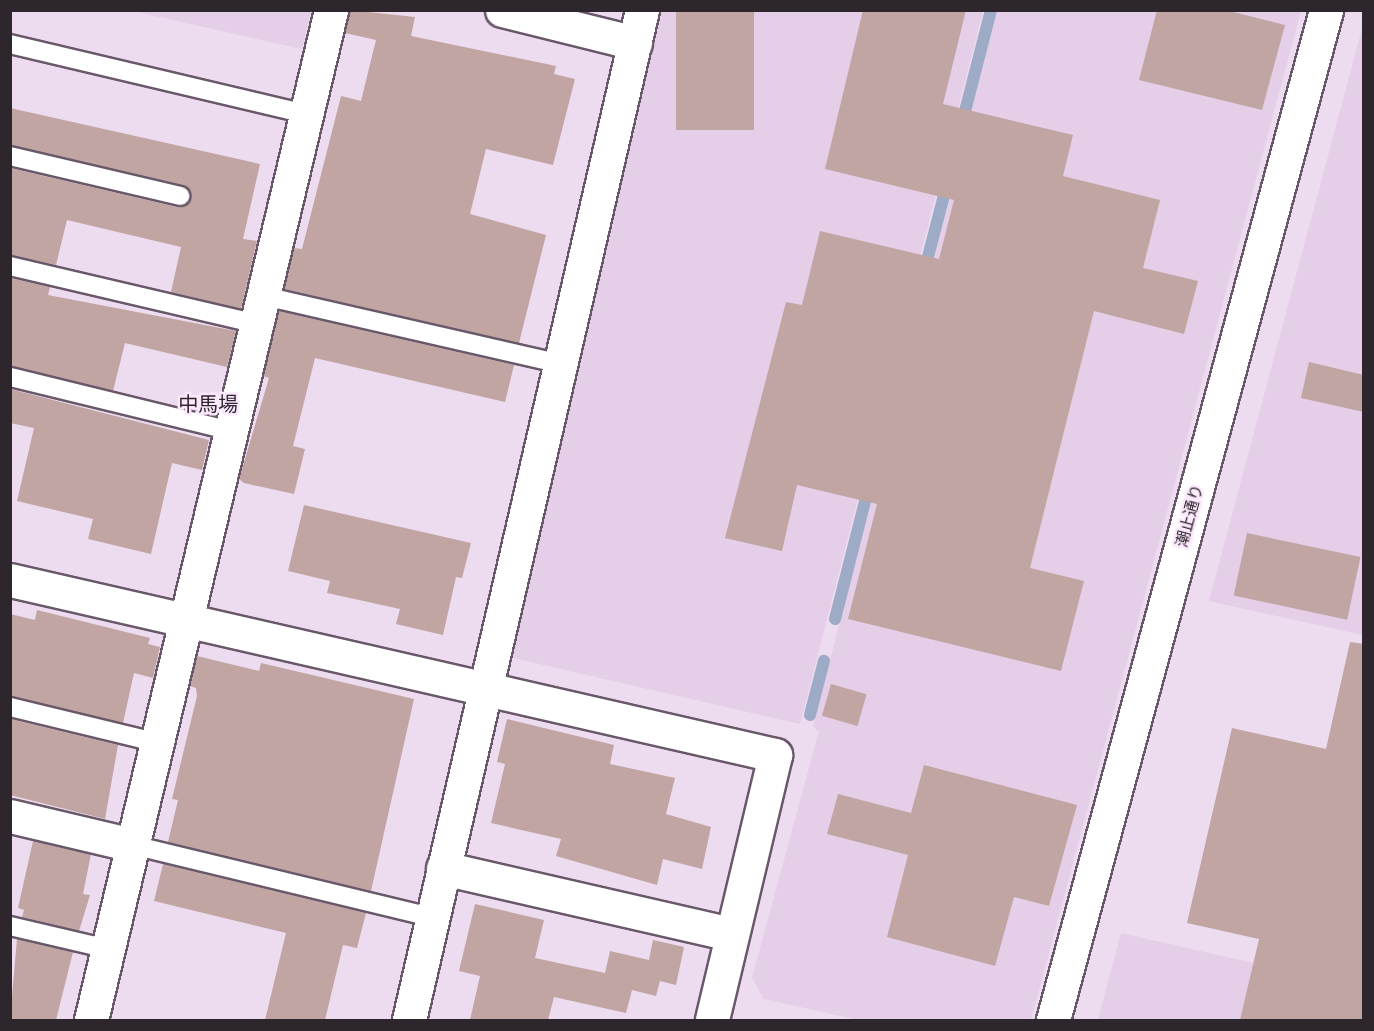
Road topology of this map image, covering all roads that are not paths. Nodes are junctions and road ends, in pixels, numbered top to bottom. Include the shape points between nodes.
1 (331, 10) edge
2 (642, 10) edge
3 (1326, 10) edge
4 (509, 11) edge
5 (635, 43) junction
6 (10, 44) edge
7 (307, 114) junction
8 (10, 156) edge
9 (180, 196) dead end
10 (10, 266) edge
11 (260, 310) junction
12 (561, 364) junction
13 (10, 377) edge
14 (231, 431) junction
15 (10, 580) edge
16 (184, 620) junction
17 (482, 689) junction
18 (10, 707) edge
19 (155, 742) junction
20 (10, 816) edge
21 (133, 845) junction
22 (443, 868) junction
23 (431, 917) junction
24 (10, 926) edge
25 (731, 934) junction
26 (108, 949) junction
27 (91, 1020) edge
28 (409, 1020) edge
29 (712, 1020) edge
30 (1053, 1020) edge

1 - 7 street
2 - 5 street
3 - 30 street, 潮止通り
4 - 5 street
5 - 12 street
6 - 7 lane
7 - 11 street
8 - 9 lane
10 - 11 lane
11 - 12 lane
11 - 14 street
12 - 17 street
13 - 14 lane
14 - 16 street
15 - 16 street
16 - 17 street
16 - 19 street
17 - 22 street
17 - 25 street via 775,755
18 - 19 lane
19 - 21 street
20 - 21 street
21 - 23 lane
21 - 26 street
22 - 23 street
22 - 25 street
23 - 28 street
24 - 26 lane
25 - 29 street
26 - 27 street

